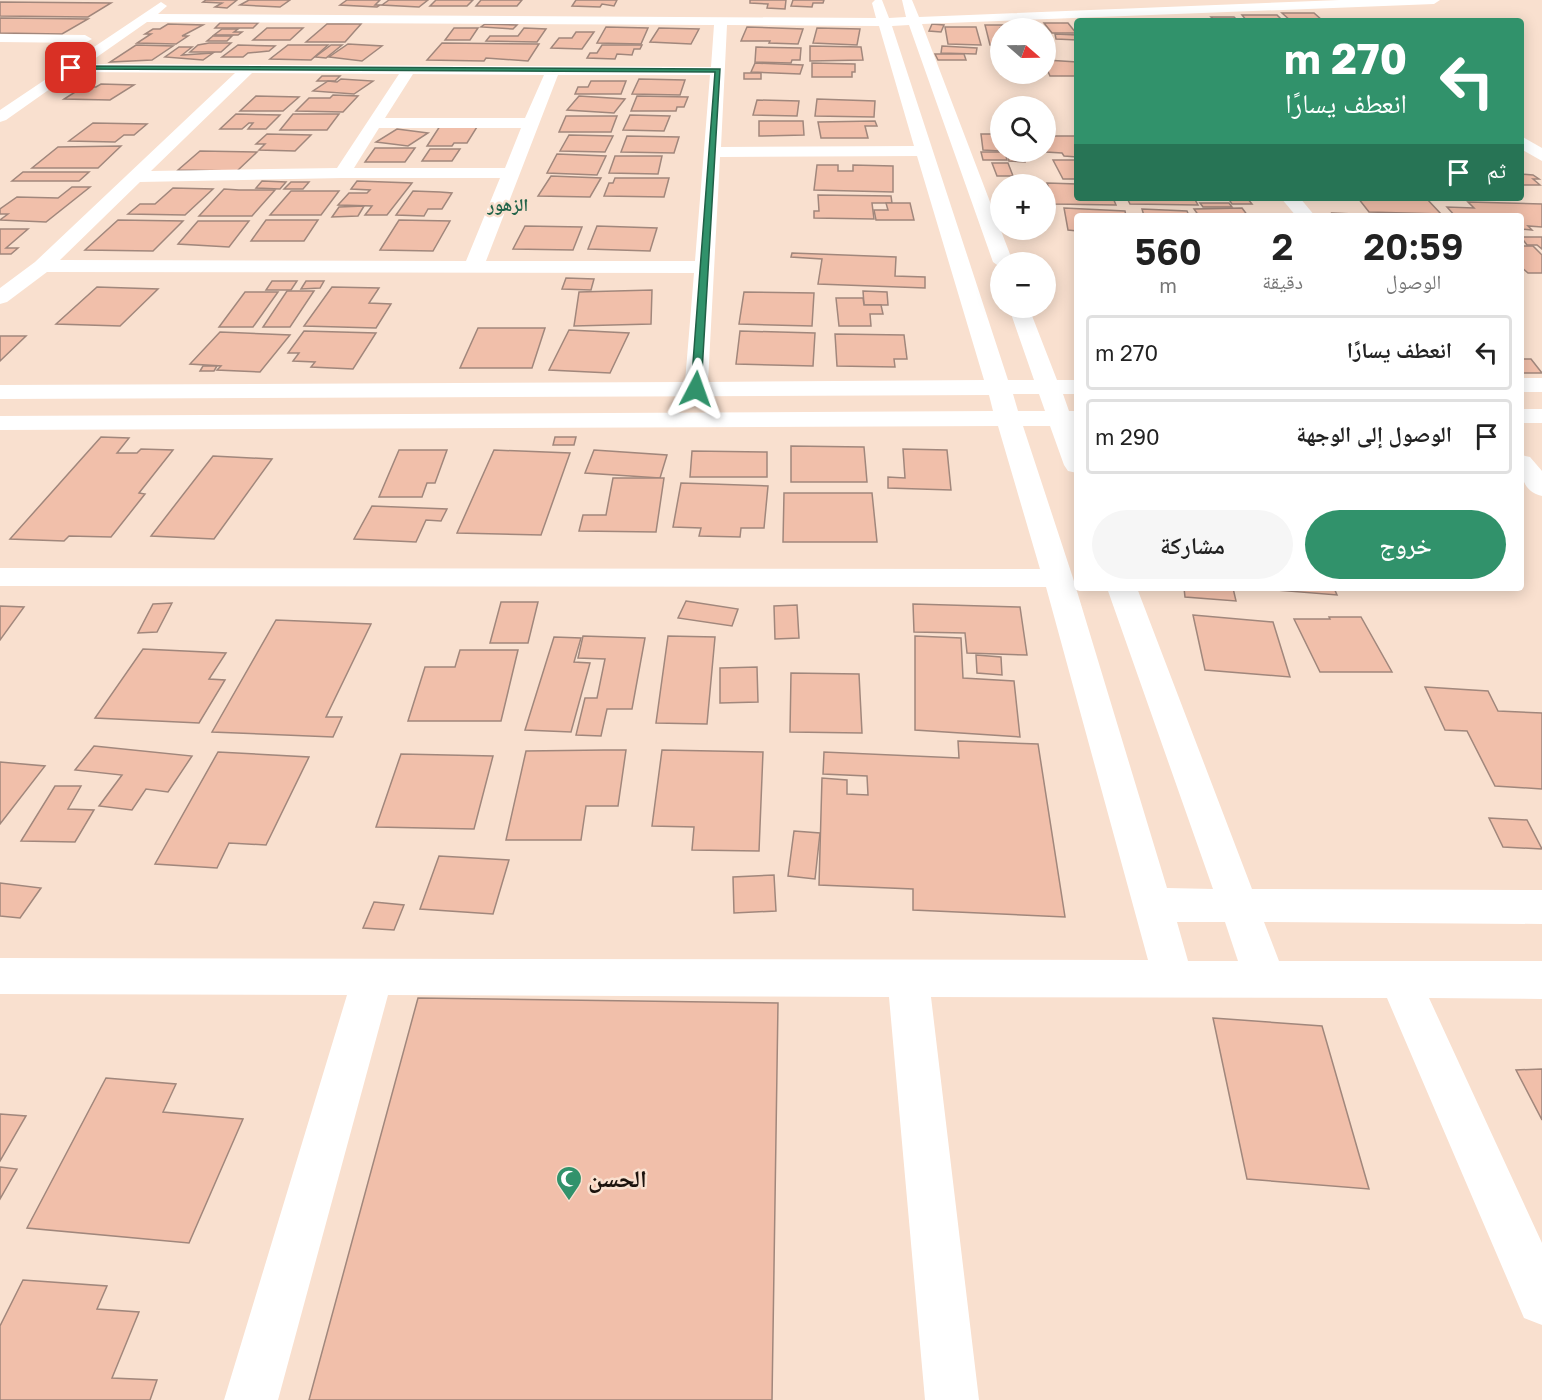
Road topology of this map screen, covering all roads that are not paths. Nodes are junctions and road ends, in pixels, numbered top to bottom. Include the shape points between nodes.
1 (170, 0) edge
2 (1210, 0) edge
3 (1230, 0) edge
4 (1434, 0) edge
5 (1334, 2) edge
6 (1360, 2) edge
7 (910, 11) edge
8 (881, 12) edge
9 (1130, 12) edge
10 (149, 14) junction
11 (722, 14) junction
12 (1353, 15) dead end
13 (1380, 15) dead end
14 (0, 39) edge
15 (66, 52) dead end
16 (71, 68) junction
17 (249, 68) junction
18 (409, 69) junction
19 (553, 70) junction
20 (718, 71) junction
21 (0, 117) edge
22 (374, 123) junction
23 (532, 123) junction
24 (1524, 143) edge
25 (925, 151) junction
26 (712, 152) junction
27 (1542, 156) edge
28 (342, 173) junction
29 (511, 173) junction
30 (135, 177) junction
31 (1293, 201) edge
32 (1303, 213) edge
33 (999, 252) edge
34 (42, 266) junction
35 (473, 267) junction
36 (704, 267) junction
37 (0, 298) edge
38 (1023, 318) edge
39 (1524, 385) edge
40 (1542, 385) edge
41 (1049, 387) junction
42 (1074, 387) edge
43 (1000, 388) junction
44 (696, 389) junction
45 (0, 392) edge
46 (1524, 416) edge
47 (1542, 416) edge
48 (1009, 418) junction
49 (1068, 418) edge
50 (0, 423) edge
51 (1074, 449) edge
52 (1524, 467) edge
53 (1542, 488) edge
54 (1062, 570) edge
55 (0, 577) edge
56 (1123, 591) edge
57 (1152, 905) junction
58 (1238, 905) junction
59 (1542, 908) edge
60 (0, 976) edge
61 (373, 976) junction
62 (908, 977) junction
63 (1173, 978) junction
64 (1265, 978) junction
65 (1399, 979) junction
66 (1542, 980) edge
67 (1542, 1300) edge
68 (251, 1400) edge
69 (952, 1400) edge

1 - 10 street
2 - 3 street
2 - 9 street
4 - 6 street
5 - 6 street
5 - 9 street
5 - 12 street
6 - 13 street
7 - 8 street
7 - 9 street
7 - 33 street
8 - 11 street
8 - 25 street
10 - 11 street
10 - 11 street via 317,8
10 - 16 street
11 - 20 street
14 - 15 street via 90,36
16 - 17 street
16 - 21 street
17 - 18 street
17 - 30 street
18 - 19 street
18 - 22 street
19 - 20 street
19 - 23 street
20 - 26 street
22 - 23 street
22 - 28 street
23 - 29 street
24 - 27 street
25 - 26 street
25 - 43 street
26 - 36 street
28 - 29 street
28 - 30 street
29 - 35 street
30 - 34 street
31 - 32 street
34 - 35 street
34 - 37 street
35 - 36 street
36 - 44 street
38 - 41 street
39 - 40 street
41 - 42 street
41 - 43 street
41 - 49 street
43 - 44 street
43 - 48 street
44 - 45 street
46 - 47 street
48 - 49 street
48 - 50 street
48 - 54 street
49 - 51 street
52 - 53 street
54 - 55 street
54 - 57 street
56 - 58 street
57 - 58 street
57 - 63 street
58 - 59 street
58 - 64 street
60 - 61 street
61 - 62 street
61 - 68 street
62 - 63 street
62 - 69 street
63 - 64 street
64 - 65 street
65 - 66 street
65 - 67 street

